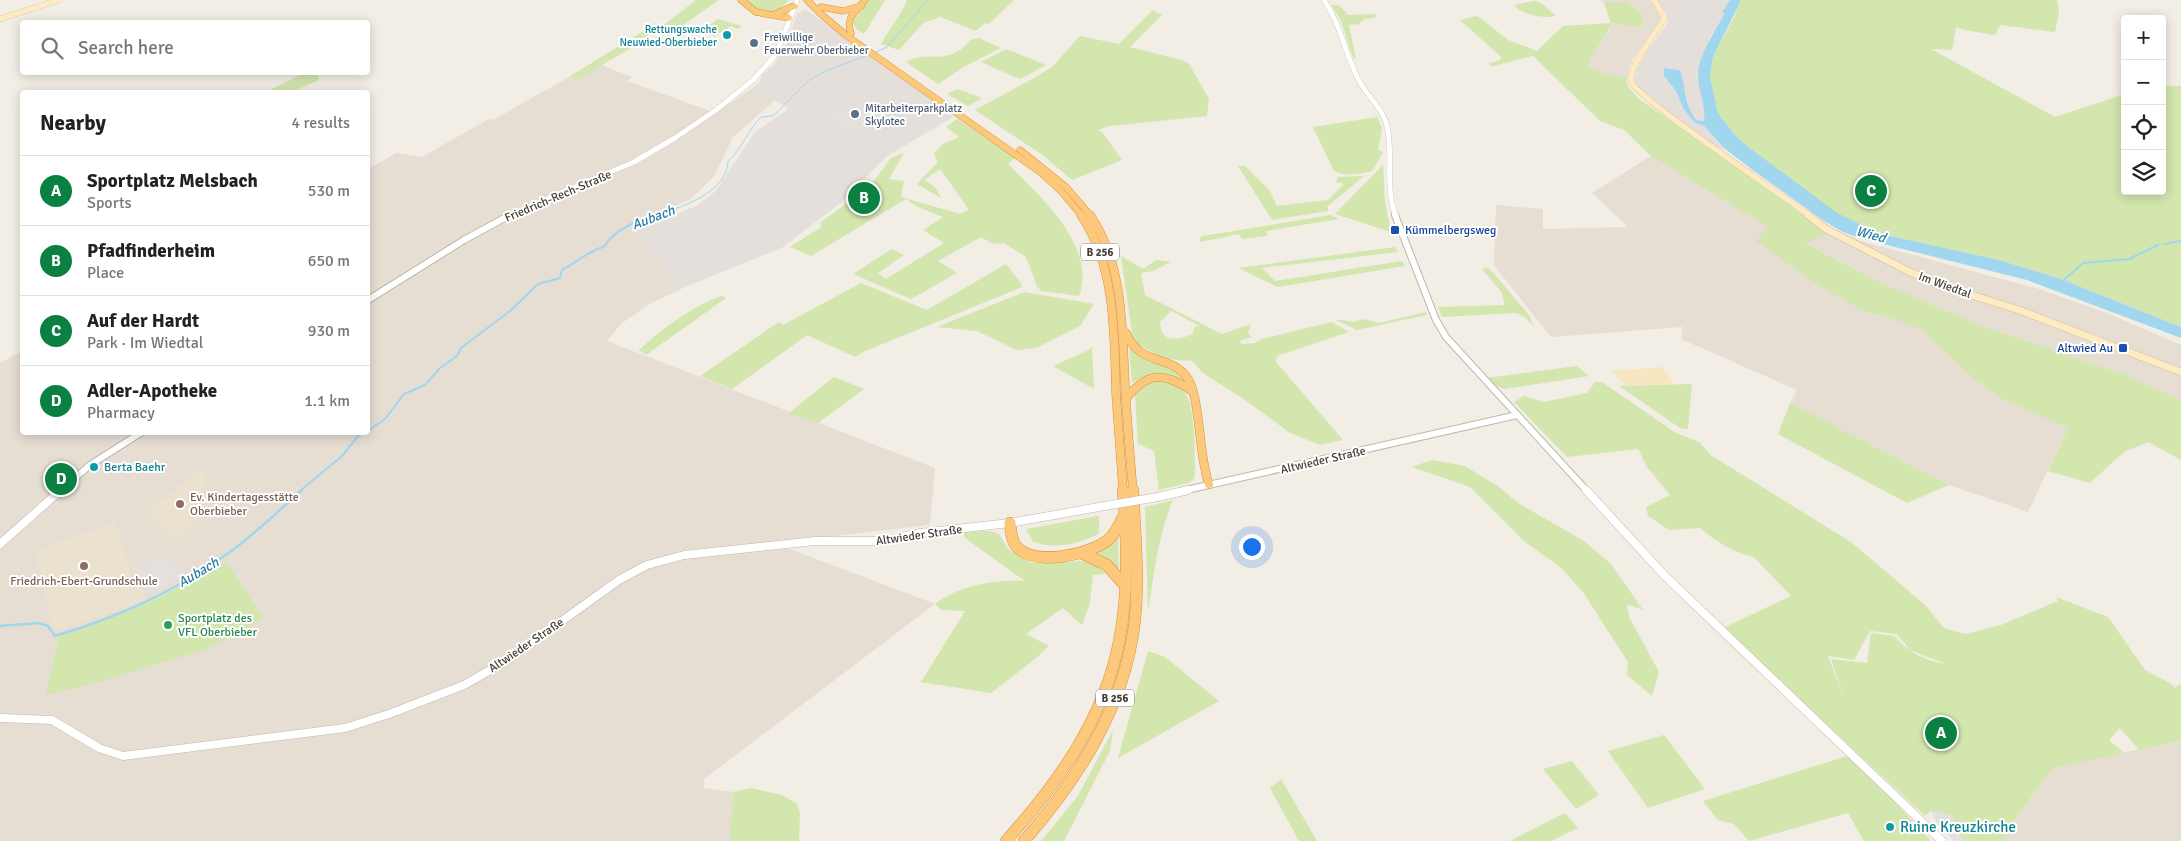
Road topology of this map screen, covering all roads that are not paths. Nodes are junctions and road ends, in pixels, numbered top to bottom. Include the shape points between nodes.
1 (59, 0) edge
2 (741, 0) edge
3 (797, 0) edge
4 (807, 0) edge
5 (814, 0) edge
6 (865, 0) edge
7 (1324, 0) edge
8 (1654, 0) edge
9 (794, 6) junction
10 (861, 6) junction
11 (817, 8) junction
12 (760, 13) junction
13 (775, 14) junction
14 (790, 18) junction
15 (0, 19) edge
16 (853, 36) junction
17 (994, 135) junction
18 (370, 299) edge
19 (1121, 316) junction
20 (2181, 372) edge
21 (1192, 392) junction
22 (1126, 399) junction
23 (1517, 415) junction
24 (137, 435) edge
25 (1209, 484) junction
26 (1124, 517) junction
27 (1010, 523) junction
28 (0, 544) edge
29 (1080, 553) junction
30 (1126, 587) junction
31 (0, 718) edge
32 (1006, 841) edge
33 (1024, 841) edge
34 (1942, 841) edge

1 - 15 main road
2 - 12 highway
3 - 9 street, Friedrich-Rech-Straße
4 - 11 highway, B 256
5 - 11 highway, B 256
6 - 10 highway
7 - 23 street via 1340,26 1354,72 1386,122 1390,202 1436,320 1454,347
8 - 20 main road, Im Wiedtal via 1665,18 1633,69 1631,82 1634,88 1658,109 1826,229 1910,272
9 - 13 highway
9 - 14 street, Friedrich-Rech-Straße
10 - 11 highway via 843,11
10 - 16 highway via 848,20
11 - 16 highway, B 256
12 - 13 highway
12 - 14 highway
13 - 14 highway
14 - 18 street, Friedrich-Rech-Straße via 773,58 745,86 710,113 650,153 615,171 510,215
16 - 17 highway, B 256
17 - 19 highway, B 256 via 1060,181 1090,214 1112,262
17 - 26 highway, B 256 via 1068,199 1091,231 1100,251 1111,314
19 - 21 highway, B 256 via 1131,346 1178,369 1188,379
19 - 22 highway, B 256
21 - 22 highway via 1176,380 1159,376 1140,381
21 - 25 highway via 1202,461
22 - 33 highway, B 256 via 1137,562 1136,612 1130,651 1112,707 1088,755 1065,792
23 - 25 street, Altwieder Straße
23 - 34 street via 1665,576
24 - 28 street via 90,465
25 - 27 street, Altwieder Straße, bridge via 1158,497
26 - 29 highway via 1104,543
26 - 30 highway, B 256
27 - 29 highway via 1012,540 1027,554 1048,557
27 - 31 street, Altwieder Straße via 920,533 885,541 815,541 661,560 619,580 506,661 464,685 344,728 123,756 99,748 52,720
29 - 30 highway via 1103,561
30 - 32 highway, B 256 via 1120,639 1095,714 1062,772

